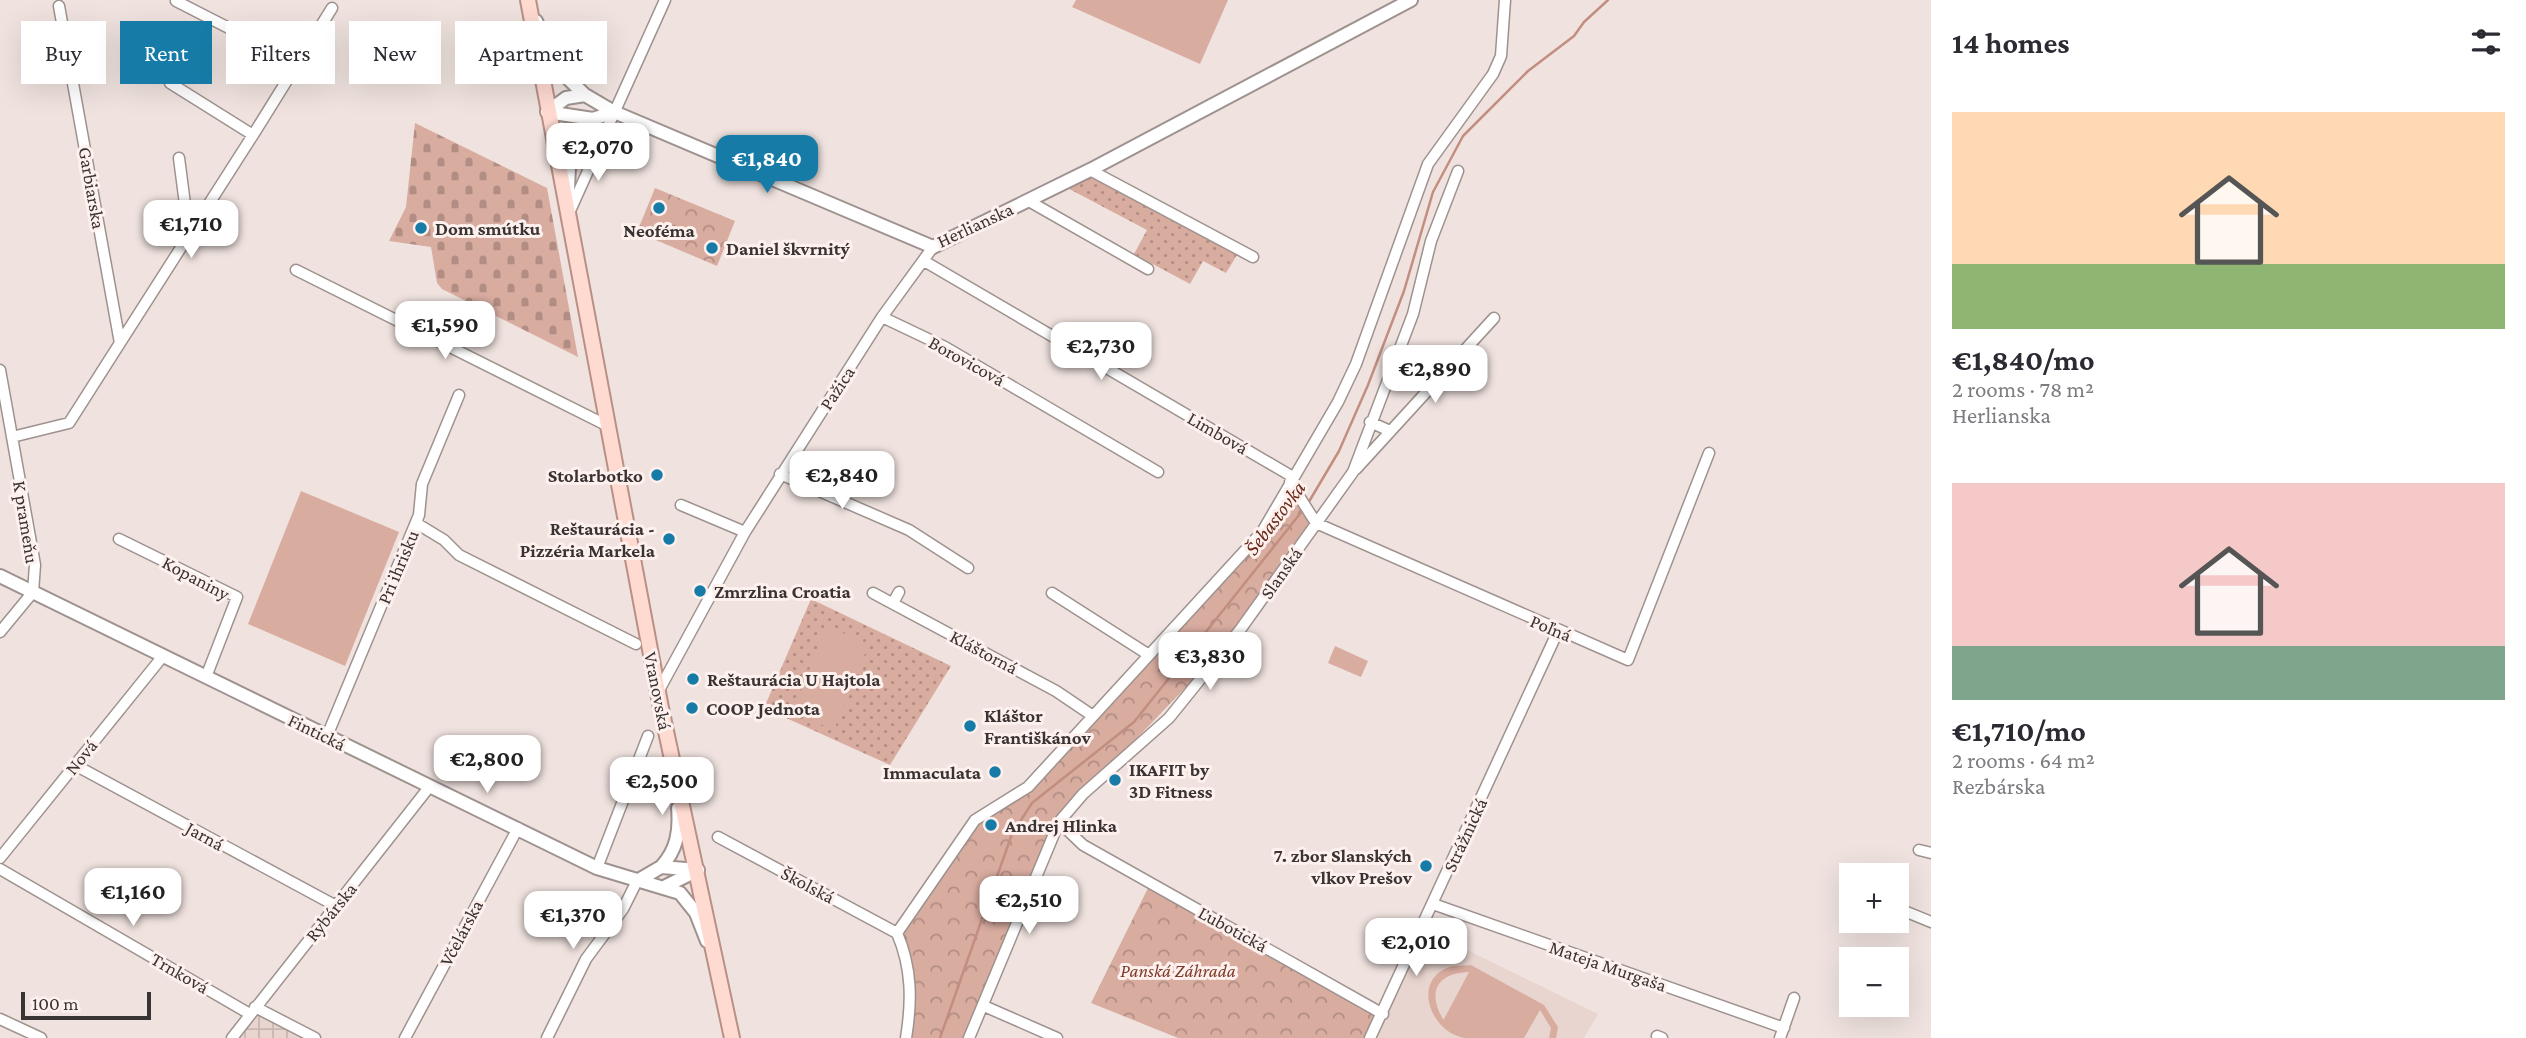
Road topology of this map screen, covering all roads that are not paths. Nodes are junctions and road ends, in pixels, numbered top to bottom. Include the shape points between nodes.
1 (665, 0) edge
2 (1411, 0) edge
3 (1505, 0) edge
4 (176, 1) edge
5 (528, 2) edge
6 (59, 6) dead end
7 (332, 8) dead end
8 (324, 21) edge
9 (226, 27) edge
10 (172, 84) edge
11 (284, 84) edge
12 (585, 95) junction
13 (547, 112) junction
14 (614, 112) junction
15 (593, 119) junction
16 (253, 135) junction
17 (179, 158) dead end
18 (1090, 170) junction
19 (1458, 171) dead end
20 (1027, 200) junction
21 (567, 218) junction
22 (189, 234) junction
23 (933, 247) junction
24 (1253, 257) dead end
25 (924, 261) junction
26 (1149, 269) dead end
27 (296, 270) dead end
28 (882, 317) junction
29 (1494, 318) dead end
30 (120, 343) junction
31 (0, 370) edge
32 (459, 395) dead end
33 (1370, 422) junction
34 (606, 425) junction
35 (1390, 431) junction
36 (12, 437) junction
37 (1709, 453) dead end
38 (1353, 471) junction
39 (782, 472) junction
40 (1158, 472) dead end
41 (1292, 480) junction
42 (681, 506) dead end
43 (1314, 518) junction
44 (416, 523) junction
45 (913, 525) dead end
46 (745, 532) junction
47 (119, 539) dead end
48 (968, 568) dead end
49 (0, 576) edge
50 (33, 592) junction
51 (899, 592) dead end
52 (873, 593) dead end
53 (1052, 593) dead end
54 (893, 603) junction
55 (1558, 631) junction
56 (0, 632) edge
57 (636, 643) dead end
58 (1149, 655) junction
59 (163, 656) junction
60 (206, 677) junction
61 (658, 692) junction
62 (1093, 716) junction
63 (327, 736) junction
64 (648, 736) dead end
65 (75, 765) junction
66 (675, 772) junction
67 (430, 786) junction
68 (1059, 822) junction
69 (518, 828) junction
70 (718, 837) dead end
71 (1919, 850) dead end
72 (1931, 853) edge
73 (0, 858) edge
74 (660, 867) junction
75 (597, 868) junction
76 (0, 869) edge
77 (698, 870) junction
78 (637, 881) junction
79 (664, 887) junction
80 (1433, 904) junction
81 (336, 906) junction
82 (1909, 913) edge
83 (1931, 922) edge
84 (897, 933) junction
85 (717, 968) junction
86 (1794, 998) dead end
87 (984, 1006) junction
88 (252, 1010) junction
89 (1382, 1014) junction
90 (0, 1019) edge
91 (1782, 1033) edge
92 (41, 1038) edge
93 (232, 1038) edge
94 (315, 1038) edge
95 (405, 1038) edge
96 (547, 1038) edge
97 (733, 1038) edge
98 (906, 1038) edge
99 (969, 1038) edge
100 (1056, 1038) edge
101 (1370, 1038) edge

1 - 14 street
2 - 18 street, Herlianska
3 - 41 street, Slanská via 1501,56 1428,164 1356,364
4 - 9 street
5 - 12 street, Herlianska via 556,67
5 - 13 main road, Vranovská
6 - 30 street, Garbiarska
7 - 8 street
10 - 16 street
11 - 16 street
12 - 13 street via 566,99
12 - 14 street, Herlianska
13 - 15 street
13 - 21 main road, Vranovská
14 - 15 street
14 - 21 street
14 - 23 street, Herlianska
15 - 21 street via 579,129 570,154
16 - 22 street
17 - 22 street
18 - 20 street, Herlianska
18 - 24 street
19 - 33 street, Slanská via 1431,241 1413,314
20 - 23 street, Herlianska
20 - 26 street, Herlianska
21 - 34 main road, Vranovská
22 - 30 street
23 - 25 street, Pažica
25 - 28 street, Pažica
25 - 41 street, Limbová
27 - 34 street
28 - 39 street, Pažica
28 - 40 street, Borovicová via 945,347
29 - 35 street
30 - 36 street via 69,423
31 - 36 street, K prameňu
32 - 44 street, Pri ihrisku via 422,484
33 - 35 street
33 - 38 street, Slanská
34 - 61 main road, Vranovská
35 - 38 street
36 - 50 street, K prameňu via 35,565
37 - 55 street, Poľná via 1628,660
38 - 43 street, Slanská
39 - 45 street
39 - 46 street, Pažica
39 - 48 street via 909,530
41 - 43 street
41 - 58 street, Slanská via 1262,532
42 - 46 street
43 - 55 street, Poľná
43 - 68 street, Slanská via 1240,631 1169,718 1083,794
44 - 57 street, Vranovská via 459,555
44 - 63 street, Pri ihrisku
46 - 61 street, Pažica
47 - 60 street, Kopaniny via 237,597
49 - 50 street, Fintická
50 - 56 street
50 - 59 street, Fintická
51 - 54 street
52 - 54 street, Kláštorná
53 - 58 street
54 - 62 street, Kláštorná via 1056,691
55 - 80 street, Strážnická
58 - 62 street, Slanská
59 - 60 street, Fintická
59 - 65 street, Nová
60 - 63 street, Fintická
61 - 66 main road, Vranovská
62 - 84 street, Slanská via 1028,787 975,820
63 - 67 street, Fintická
64 - 75 street
65 - 73 street, Nová
65 - 81 street, Jarná
66 - 74 street via 678,839
66 - 77 main road, Vranovská
67 - 69 street, Fintická
67 - 81 street, Rybárska
68 - 87 street, Slanská
68 - 89 street, Ľubotická via 1083,845
69 - 75 street, Fintická
69 - 95 street, Včelárska
70 - 84 street, Školská
71 - 72 street
74 - 77 street
74 - 78 street
75 - 78 street, Fintická
76 - 88 street, Trnková
77 - 79 street
77 - 85 main road, Vranovská
78 - 79 street, Fintická
78 - 96 street via 624,909 586,959
79 - 85 street, Fintická via 688,902
80 - 89 street, Strážnická
80 - 91 street, Mateja Murgaša
81 - 88 street, Rybárska
82 - 83 street
84 - 98 street via 910,981
85 - 97 main road, Vranovská
86 - 91 street
87 - 99 street, Slanská
87 - 100 street
88 - 93 street, Rybárska
88 - 94 street
89 - 101 street, Strážnická
90 - 92 street

